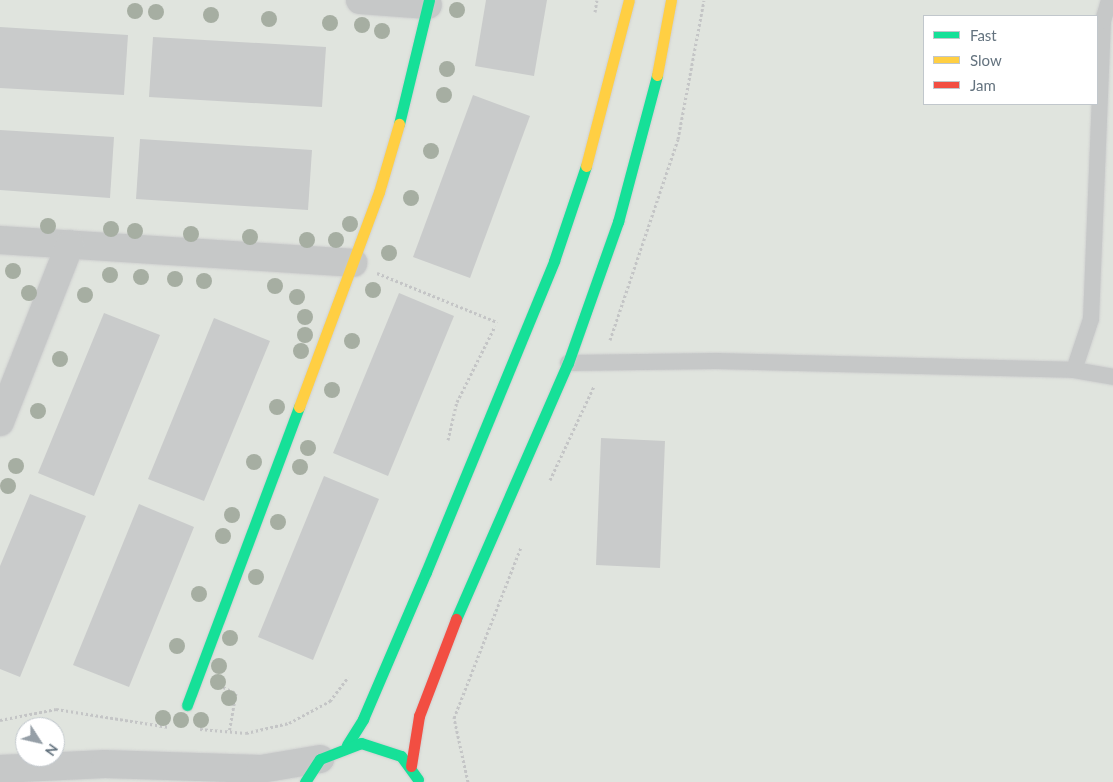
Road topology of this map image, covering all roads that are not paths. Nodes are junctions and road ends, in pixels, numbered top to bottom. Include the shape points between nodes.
1 (360, 0) edge
2 (629, 0) edge
3 (671, 0) edge
4 (1109, 0) edge
5 (429, 2) edge
6 (0, 240) edge
7 (70, 244) junction
8 (353, 263) junction
9 (568, 363) junction
10 (1074, 370) junction
11 (1113, 376) edge
12 (0, 422) edge
13 (187, 705) dead end
14 (347, 745) junction
15 (320, 760) junction
16 (411, 766) junction
17 (0, 769) edge
18 (104, 773) edge
19 (166, 774) edge
20 (305, 782) edge
21 (420, 782) edge

1 - 5 street
2 - 14 street via 613,74 573,209 426,572 363,719
3 - 9 street via 636,162
4 - 10 lane via 1102,21 1091,319
5 - 8 street via 396,138
6 - 7 street
7 - 8 street
7 - 12 street
8 - 13 street
9 - 10 lane via 716,361
9 - 16 street via 434,670 419,716
10 - 11 lane
14 - 15 street
14 - 16 street via 375,744
15 - 19 street via 261,769
15 - 20 street
16 - 21 street
17 - 18 street
18 - 19 street

